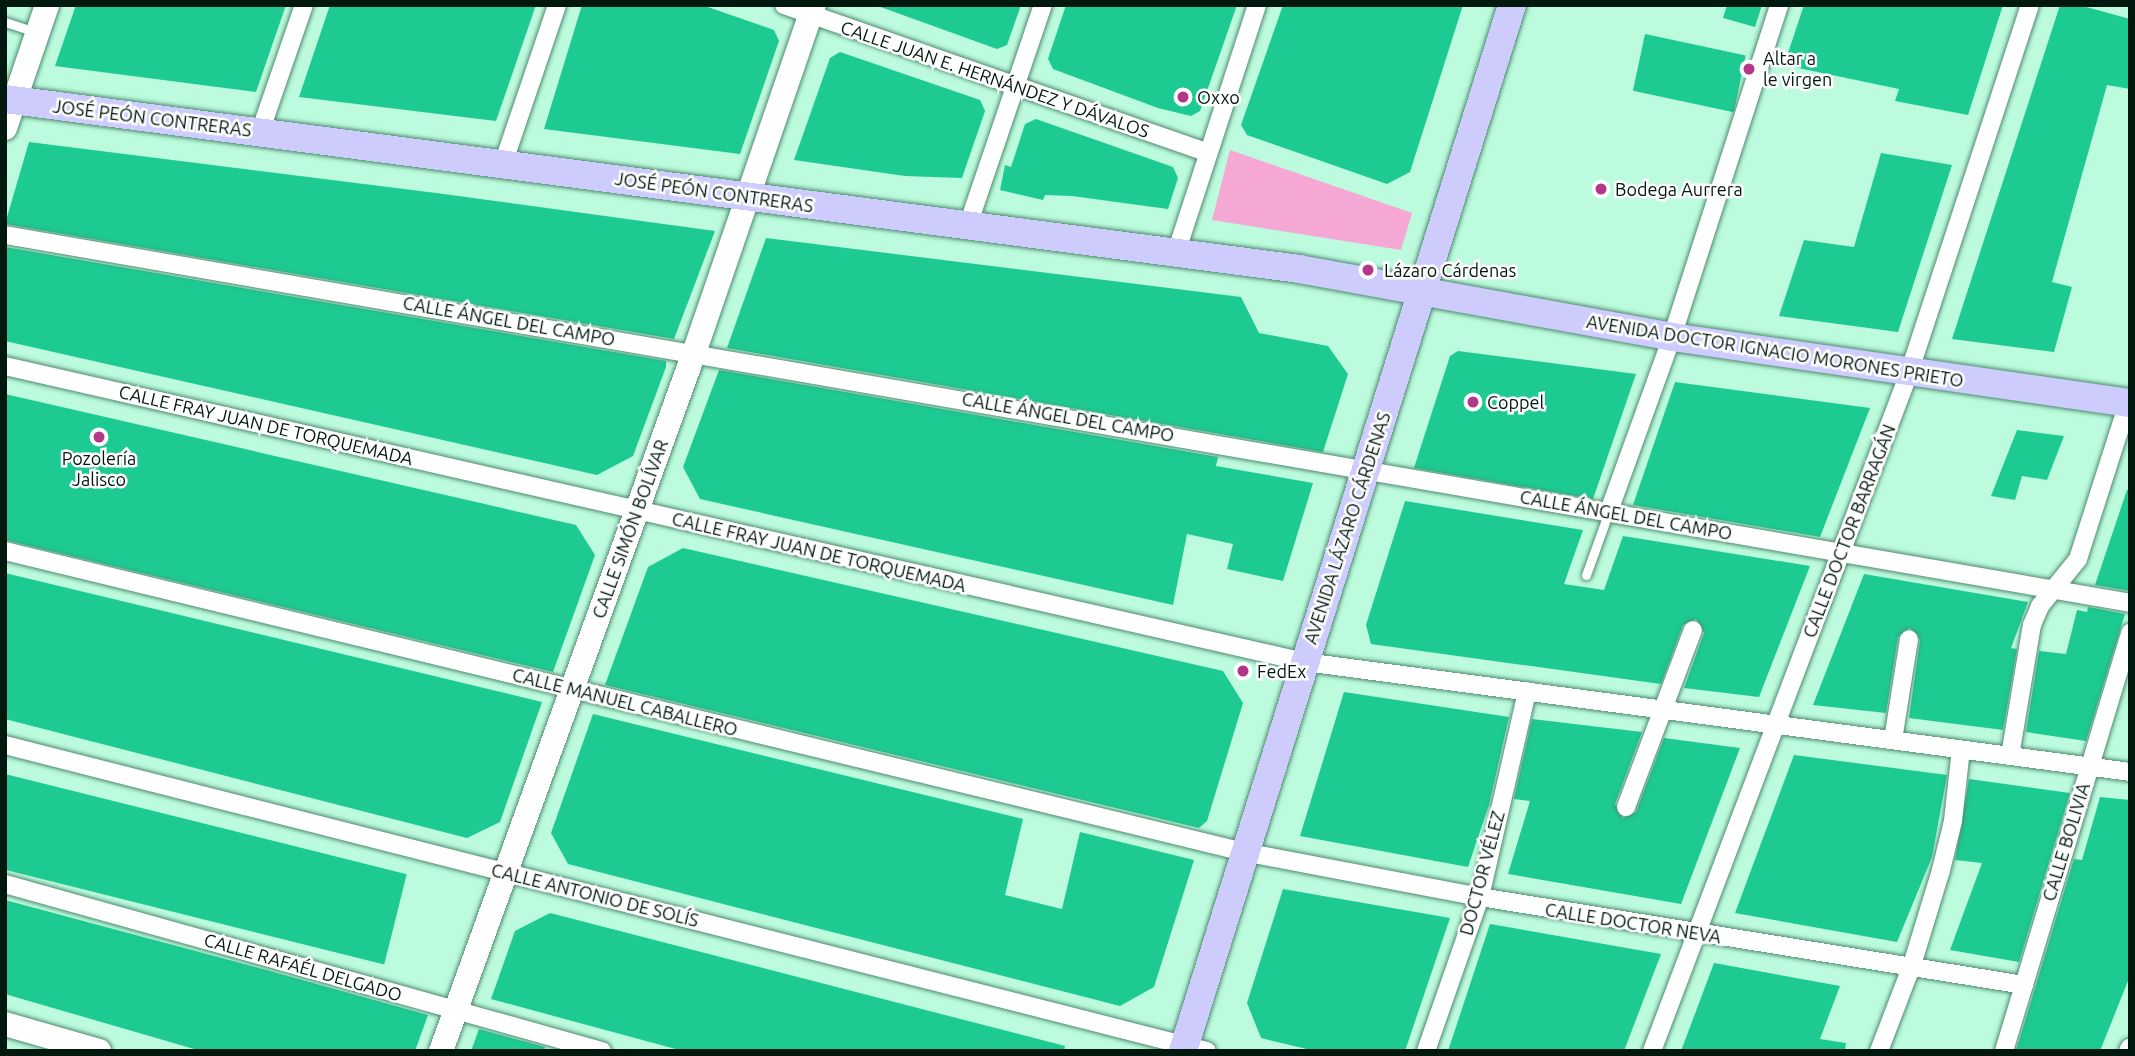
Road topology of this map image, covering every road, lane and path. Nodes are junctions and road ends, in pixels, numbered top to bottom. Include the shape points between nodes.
1 (47, 5) edge
2 (304, 5) edge
3 (557, 5) edge
4 (784, 5) edge
5 (1042, 5) edge
6 (1257, 5) edge
7 (1512, 5) edge
8 (1779, 5) edge
9 (2030, 5) edge
10 (813, 10) edge
11 (5, 22) edge
12 (37, 33) junction
13 (1015, 86) junction
14 (10, 100) edge
15 (5, 128) edge
16 (260, 132) junction
17 (1205, 152) junction
18 (503, 164) junction
19 (748, 197) junction
20 (968, 225) junction
21 (5, 235) edge
22 (1176, 253) junction
23 (1422, 293) junction
24 (1672, 337) junction
25 (694, 353) junction
26 (5, 366) edge
27 (1909, 373) junction
28 (2129, 403) edge
29 (1366, 469) junction
30 (637, 510) junction
31 (1609, 511) junction
32 (5, 551) edge
33 (1841, 555) junction
34 (1586, 575) dead end
35 (2054, 591) junction
36 (2130, 603) edge
37 (1693, 630) dead end
38 (2130, 633) edge
39 (1909, 639) dead end
40 (1305, 662) junction
41 (571, 689) junction
42 (1527, 691) junction
43 (1663, 709) junction
44 (1775, 724) junction
45 (1893, 740) junction
46 (5, 745) edge
47 (1961, 749) junction
48 (2010, 756) junction
49 (2088, 766) junction
50 (2130, 772) edge
51 (1626, 807) dead end
52 (1244, 852) junction
53 (505, 872) junction
54 (5, 884) edge
55 (1480, 897) junction
56 (1697, 934) junction
57 (1912, 965) junction
58 (2024, 985) junction
59 (456, 1010) junction
60 (5, 1024) edge
61 (1191, 1049) edge
62 (99, 1051) edge
63 (441, 1051) edge
64 (602, 1051) edge
65 (1426, 1051) edge
66 (1652, 1051) edge
67 (1879, 1051) edge
68 (2004, 1051) edge

1 - 12 street
2 - 16 street
3 - 18 street
4 - 10 street, CALLE JUAN E. HERNÁNDEZ Y DÁVALOS
5 - 13 street
6 - 17 street
7 - 23 main road, AVENIDA LÁZARO CÁRDENAS
8 - 24 street
9 - 27 street, CALLE DOCTOR BARRAGÁN
10 - 13 street, CALLE JUAN E. HERNÁNDEZ Y DÁVALOS
10 - 19 street, CALLE SIMÓN BOLÍVAR
11 - 12 lane
12 - 14 street
13 - 17 street, CALLE JUAN E. HERNÁNDEZ Y DÁVALOS
13 - 20 street
14 - 15 street
14 - 16 main road, JOSÉ PEÓN CONTRERAS
16 - 18 main road, JOSÉ PEÓN CONTRERAS
17 - 22 street
18 - 19 main road, JOSÉ PEÓN CONTRERAS
19 - 20 main road, JOSÉ PEÓN CONTRERAS
19 - 25 street, CALLE SIMÓN BOLÍVAR
20 - 22 main road, JOSÉ PEÓN CONTRERAS
21 - 25 street, CALLE ÁNGEL DEL CAMPO
22 - 23 main road, JOSÉ PEÓN CONTRERAS
23 - 24 main road, AVENIDA DOCTOR IGNACIO MORONES PRIETO
23 - 29 main road, AVENIDA LÁZARO CÁRDENAS
24 - 27 main road, AVENIDA DOCTOR IGNACIO MORONES PRIETO
24 - 31 street
25 - 29 street, CALLE ÁNGEL DEL CAMPO
25 - 30 street, CALLE SIMÓN BOLÍVAR
26 - 30 street, CALLE FRAY JUAN DE TORQUEMADA
27 - 28 main road, AVENIDA DOCTOR IGNACIO MORONES PRIETO
27 - 33 street, CALLE DOCTOR BARRAGÁN
28 - 35 street via 2078,559
29 - 31 street, CALLE ÁNGEL DEL CAMPO
29 - 40 main road, AVENIDA LÁZARO CÁRDENAS
30 - 40 street, CALLE FRAY JUAN DE TORQUEMADA
30 - 41 street, CALLE SIMÓN BOLÍVAR
31 - 33 street, CALLE ÁNGEL DEL CAMPO
31 - 34 lane
32 - 41 street, CALLE MANUEL CABALLERO
33 - 35 street, CALLE ÁNGEL DEL CAMPO
33 - 44 street, CALLE DOCTOR BARRAGÁN
35 - 36 street, CALLE ÁNGEL DEL CAMPO
35 - 48 street via 2040,606 2032,625
37 - 43 street
38 - 49 street, CALLE BOLIVIA
39 - 45 street
40 - 42 street, CALLE FRAY JUAN DE TORQUEMADA
40 - 52 main road, AVENIDA LÁZARO CÁRDENAS
41 - 52 street, CALLE MANUEL CABALLERO
41 - 53 street, CALLE SIMÓN BOLÍVAR
42 - 43 street, CALLE FRAY JUAN DE TORQUEMADA
42 - 55 street, DOCTOR VÉLEZ
43 - 44 street, CALLE FRAY JUAN DE TORQUEMADA
43 - 51 street
44 - 45 street, CALLE FRAY JUAN DE TORQUEMADA
44 - 56 street, CALLE DOCTOR BARRAGÁN
45 - 47 street, CALLE FRAY JUAN DE TORQUEMADA
46 - 53 street, CALLE ANTONIO DE SOLÍS
47 - 48 street, CALLE FRAY JUAN DE TORQUEMADA
47 - 57 street via 1953,821
48 - 49 street, CALLE FRAY JUAN DE TORQUEMADA
49 - 50 street, CALLE FRAY JUAN DE TORQUEMADA
49 - 58 street, CALLE BOLIVIA
52 - 55 street, CALLE DOCTOR NEVA
52 - 61 main road, AVENIDA LÁZARO CÁRDENAS
53 - 59 street, CALLE SIMÓN BOLÍVAR
53 - 61 street, CALLE ANTONIO DE SOLÍS
54 - 59 street, CALLE RAFAÉL DELGADO
55 - 56 street, CALLE DOCTOR NEVA
55 - 65 street, DOCTOR VÉLEZ
56 - 57 street, CALLE DOCTOR NEVA
56 - 66 street, CALLE DOCTOR BARRAGÁN
57 - 58 street, CALLE DOCTOR NEVA
57 - 67 street
58 - 68 street, CALLE BOLIVIA
59 - 63 street, CALLE SIMÓN BOLÍVAR
59 - 64 street, CALLE RAFAÉL DELGADO
60 - 62 street

